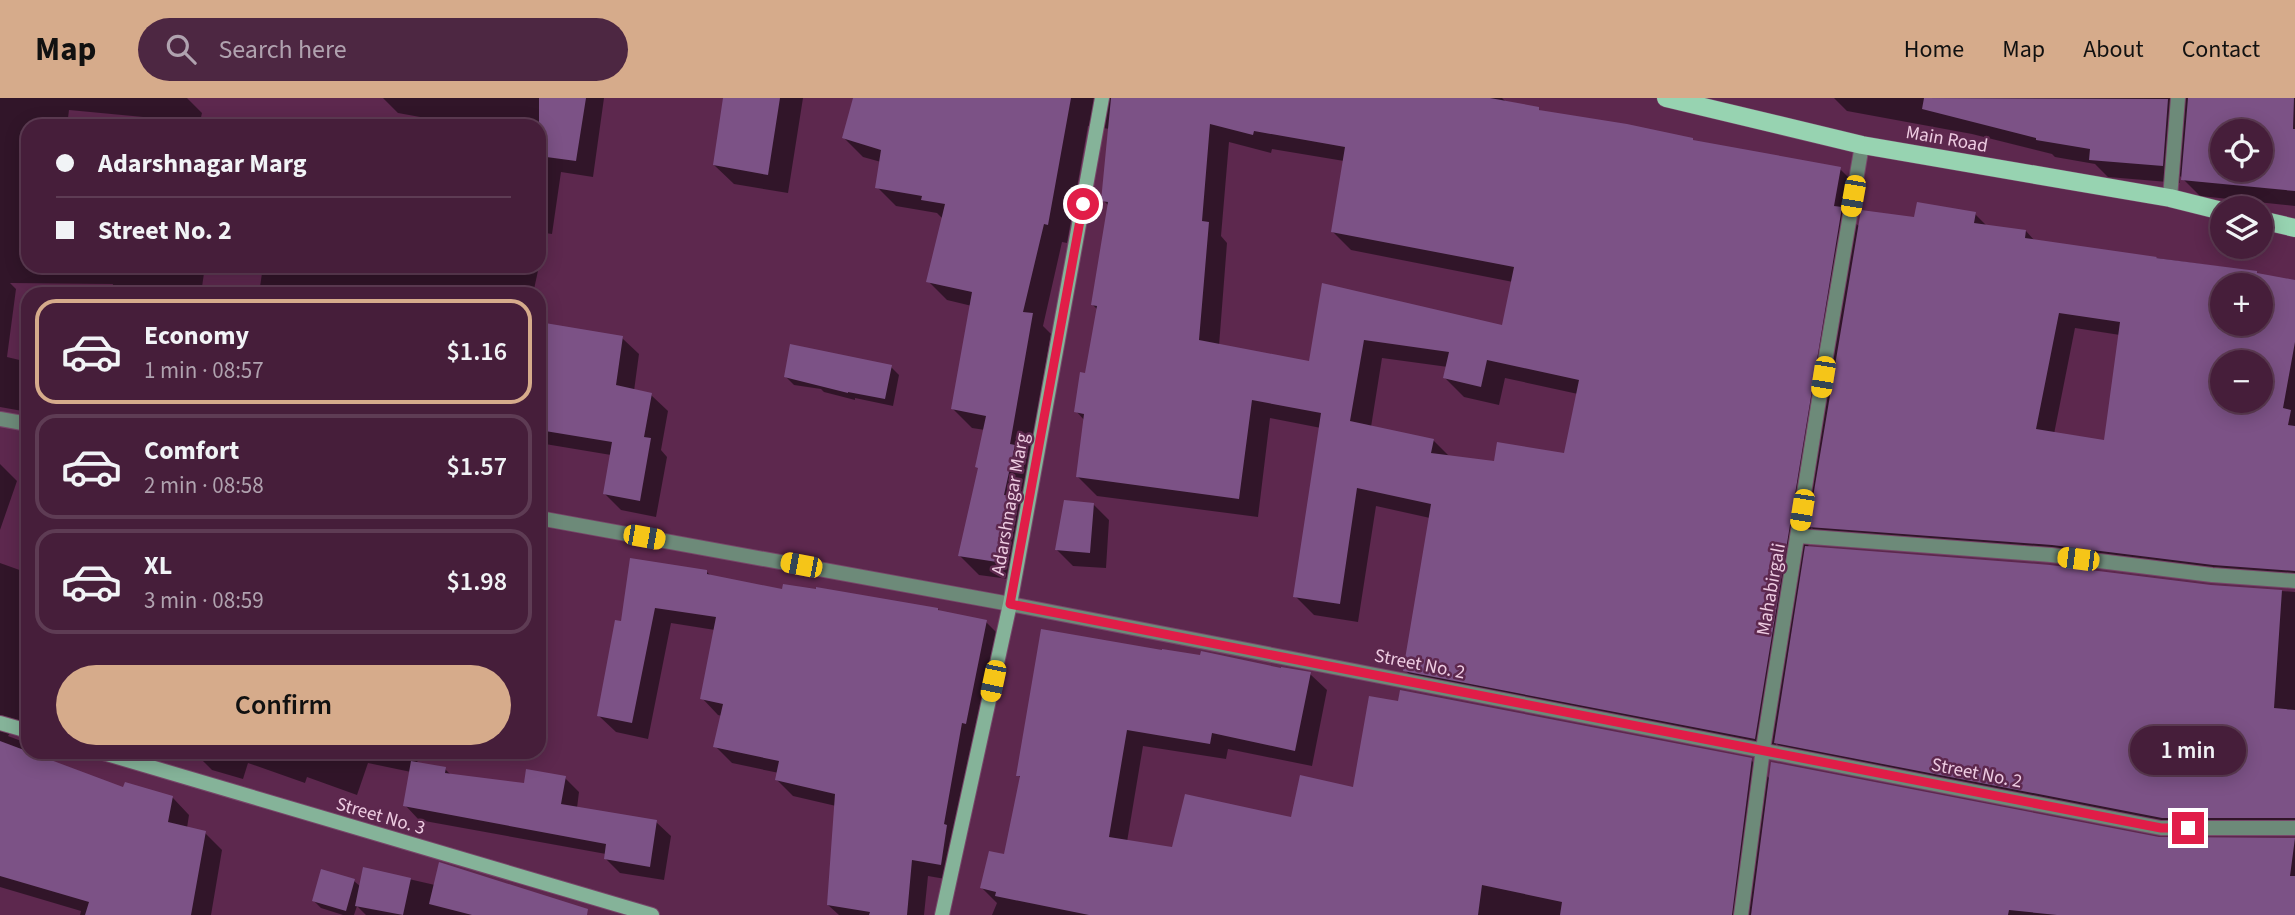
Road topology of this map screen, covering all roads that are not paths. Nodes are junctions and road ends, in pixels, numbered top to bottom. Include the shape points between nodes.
1 (1102, 98) edge
2 (1666, 98) edge
3 (2178, 98) edge
4 (1862, 145) junction
5 (2170, 198) junction
6 (2210, 208) edge
7 (2273, 223) edge
8 (2295, 228) edge
9 (0, 419) edge
10 (21, 423) edge
11 (546, 518) edge
12 (1798, 536) junction
13 (2295, 581) edge
14 (1010, 604) junction
15 (0, 723) edge
16 (21, 730) edge
17 (1763, 749) junction
18 (124, 759) edge
19 (2295, 828) edge
20 (652, 915) edge
21 (942, 915) edge
22 (1741, 915) edge

1 - 14 street, Adarshnagar Marg
2 - 4 main road, Main Road
3 - 5 street
4 - 5 main road, Main Road
4 - 12 street, Mahabirgali
5 - 6 main road, Main Road
7 - 8 main road
9 - 10 street
11 - 14 street, Street No. 2
12 - 13 street via 2051,555
12 - 17 street, Mahabirgali
14 - 17 street, Street No. 2
14 - 21 street, Adarshnagar Marg
15 - 16 street
17 - 19 street, Street No. 2 via 2161,828
17 - 22 street, Mahabirgali
18 - 20 street, Street No. 3

